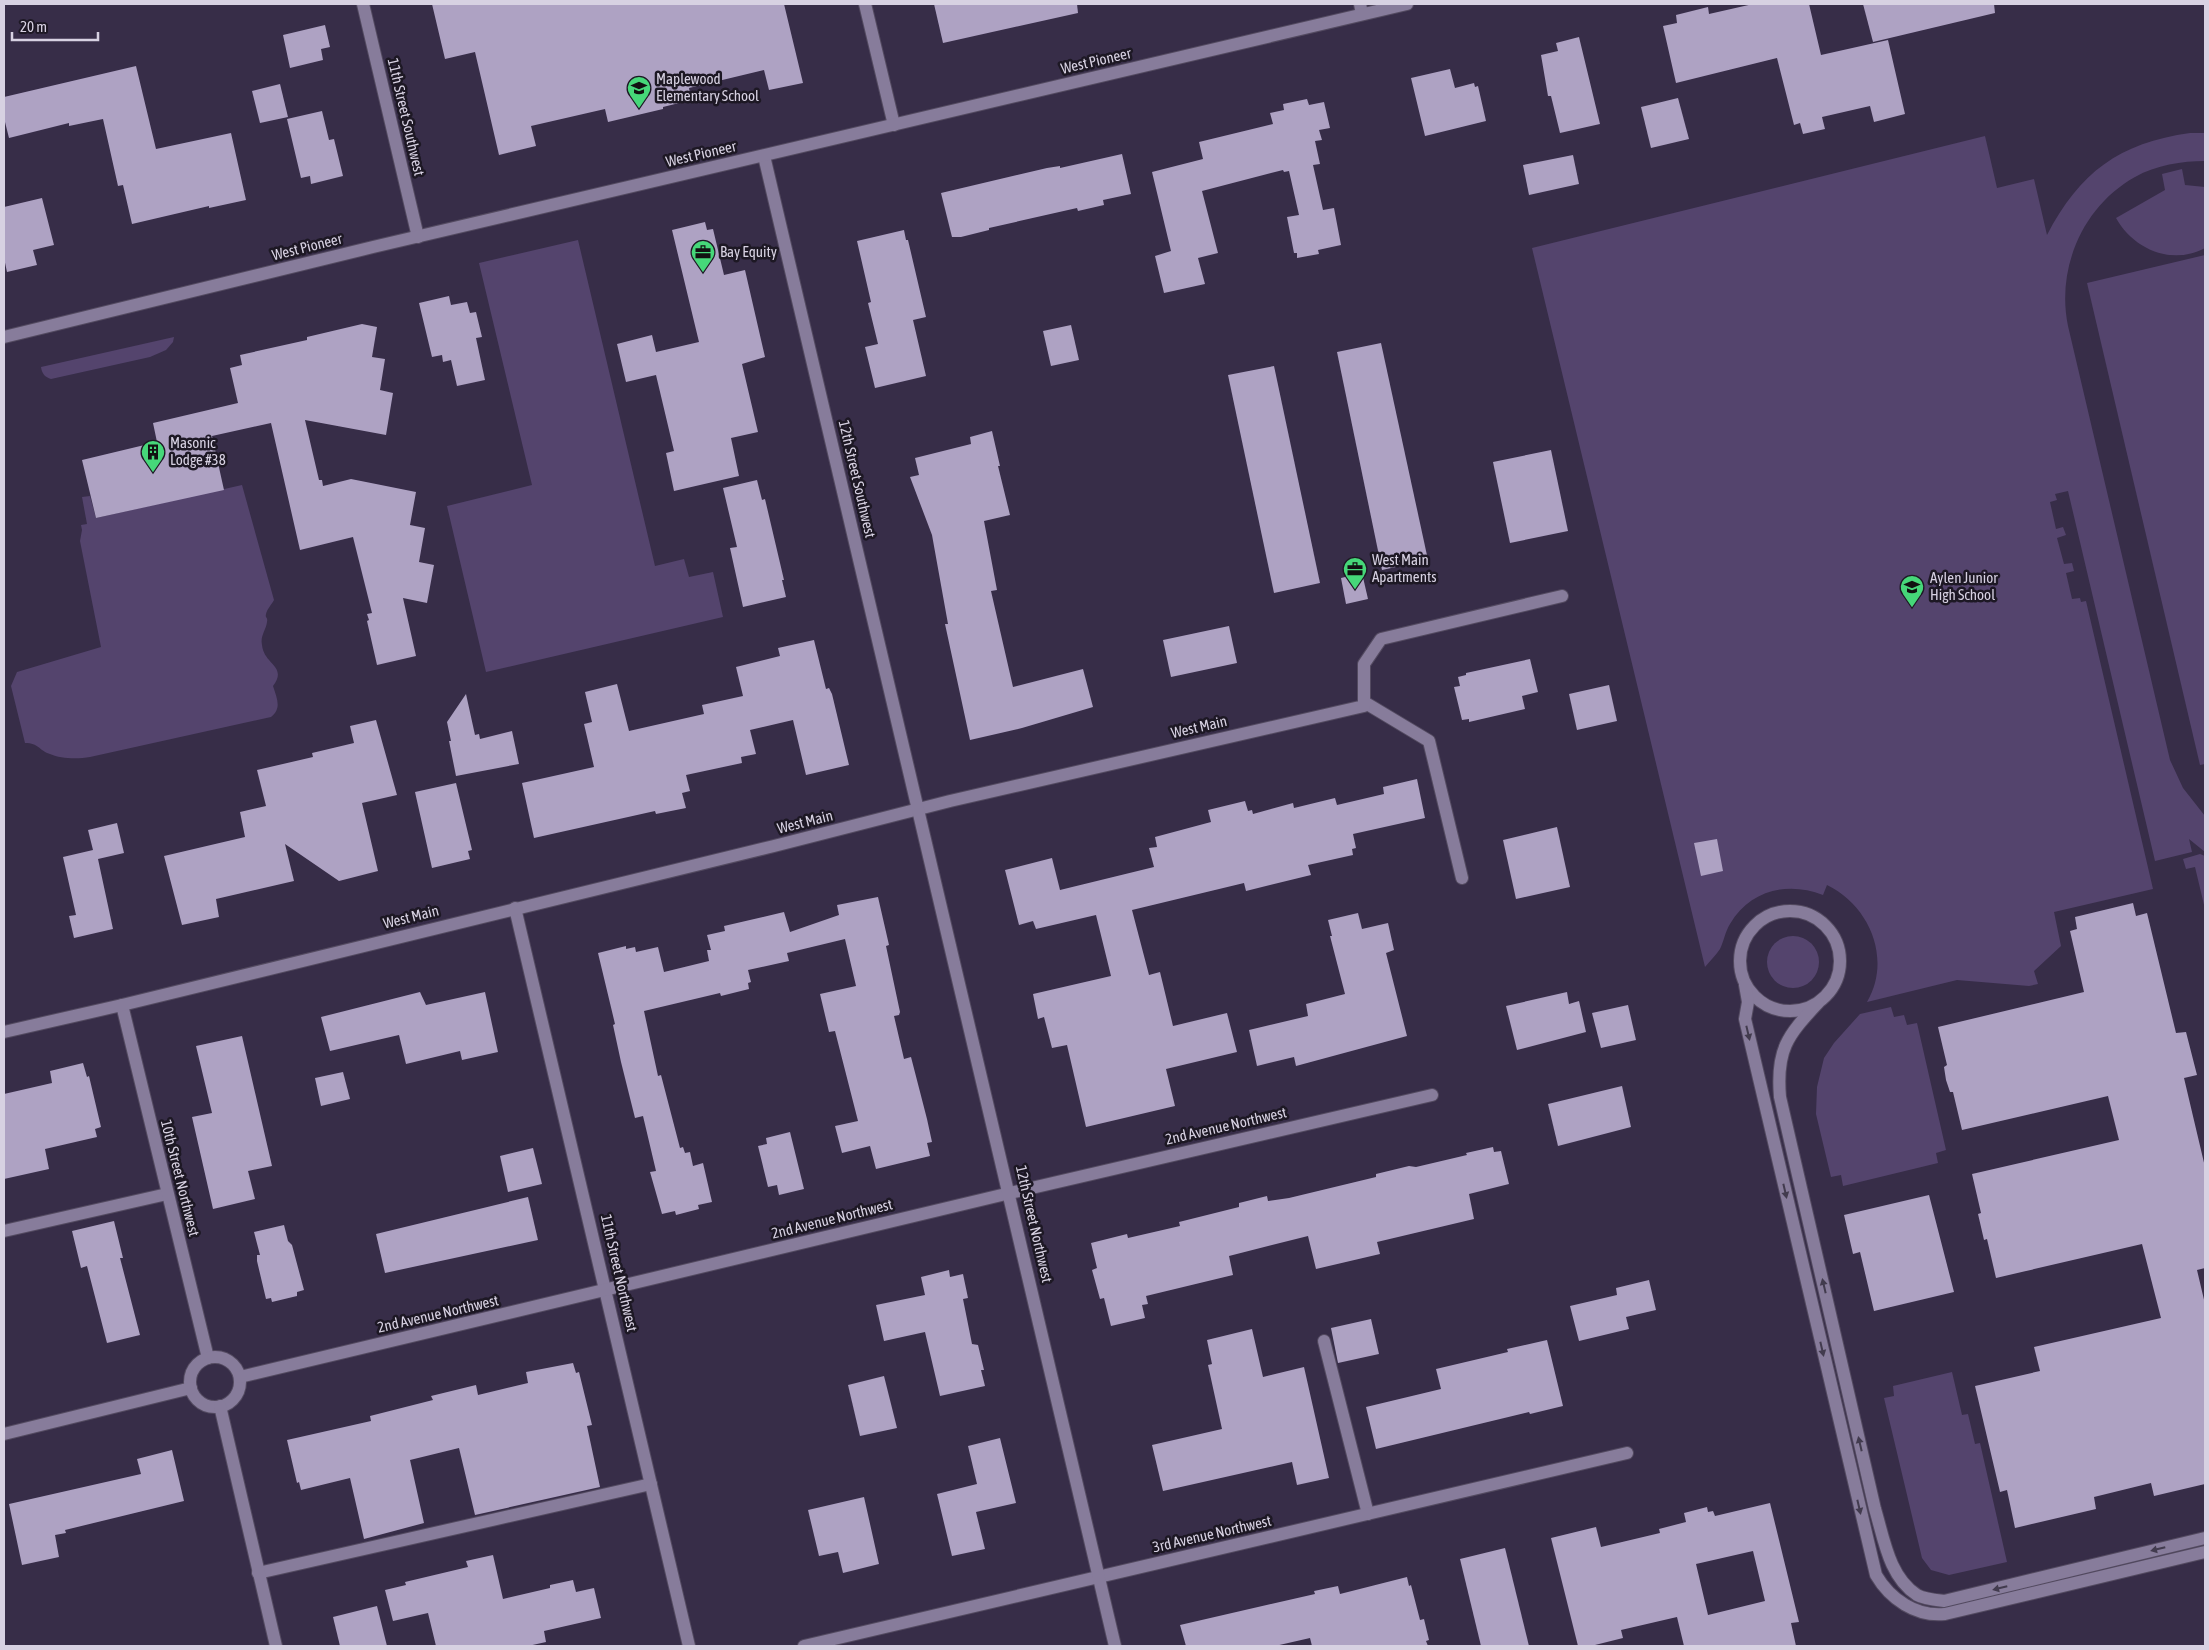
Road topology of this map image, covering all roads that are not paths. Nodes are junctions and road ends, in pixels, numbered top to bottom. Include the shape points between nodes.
1 (363, 4) edge
2 (865, 4) edge
3 (1407, 4) edge
4 (1361, 9) edge
5 (894, 125) junction
6 (764, 156) junction
7 (418, 237) junction
8 (4, 337) edge
9 (1562, 596) dead end
10 (1364, 702) junction
11 (918, 811) junction
12 (1462, 878) dead end
13 (515, 908) junction
14 (1745, 985) junction
15 (1818, 1003) junction
16 (122, 1005) junction
17 (4, 1032) edge
18 (1432, 1096) dead end
19 (1010, 1192) junction
20 (168, 1194) junction
21 (4, 1232) edge
22 (607, 1290) junction
23 (1324, 1341) dead end
24 (208, 1358) junction
25 (240, 1377) junction
26 (191, 1388) junction
27 (220, 1406) junction
28 (4, 1434) edge
29 (1627, 1453) dead end
30 (651, 1484) junction
31 (1368, 1514) junction
32 (2205, 1538) edge
33 (2205, 1552) edge
34 (258, 1573) junction
35 (1100, 1577) junction
36 (276, 1646) edge
37 (689, 1646) edge
38 (804, 1646) edge
39 (1115, 1646) edge

1 - 7 street, 11th Street Southwest
2 - 5 street
3 - 4 street, West Pioneer
4 - 5 street, West Pioneer
5 - 6 street, West Pioneer
6 - 7 street, West Pioneer
6 - 11 street, 12th Street Southwest
7 - 8 street, West Pioneer
9 - 10 street via 1381,639 1364,664
10 - 11 street, West Main via 1364,706
10 - 12 street via 1429,741
11 - 13 street, West Main
11 - 19 street, 12th Street Northwest
13 - 16 street, West Main
13 - 22 street, 11th Street Northwest
14 - 15 street via 1755,998 1770,1008 1786,1012 1803,1010
14 - 15 street via 1740,969 1740,952 1756,923 1771,914 1788,910 1804,912 1819,920 1838,945 1838,977 1830,992
14 -> 33 street via 1748,1002 1745,1019 1876,1575 1882,1584 1900,1602 1914,1609 1945,1614
32 -> 15 street via 1944,1601 1919,1596 1902,1582 1891,1562 1875,1509 1780,1098 1780,1062 1786,1042
16 - 17 street, West Main
16 - 20 street, 10th Street Northwest
18 - 19 street, 2nd Avenue Northwest
19 - 22 street, 2nd Avenue Northwest
19 - 35 street, 12th Street Northwest
20 - 21 street
20 - 24 street, 10th Street Northwest
22 - 25 street, 2nd Avenue Northwest
22 - 30 street, 11th Street Northwest
23 - 31 street
24 - 25 street via 228,1361 236,1367
24 - 26 street via 193,1370
25 - 27 street via 238,1394
26 - 27 street via 200,1402
26 - 28 street
27 - 34 street
29 - 31 street, 3rd Avenue Northwest
30 - 34 street
30 - 37 street, 11th Street Northwest
31 - 35 street, 3rd Avenue Northwest
34 - 36 street
35 - 38 street, 3rd Avenue Northwest
35 - 39 street, 12th Street Northwest

